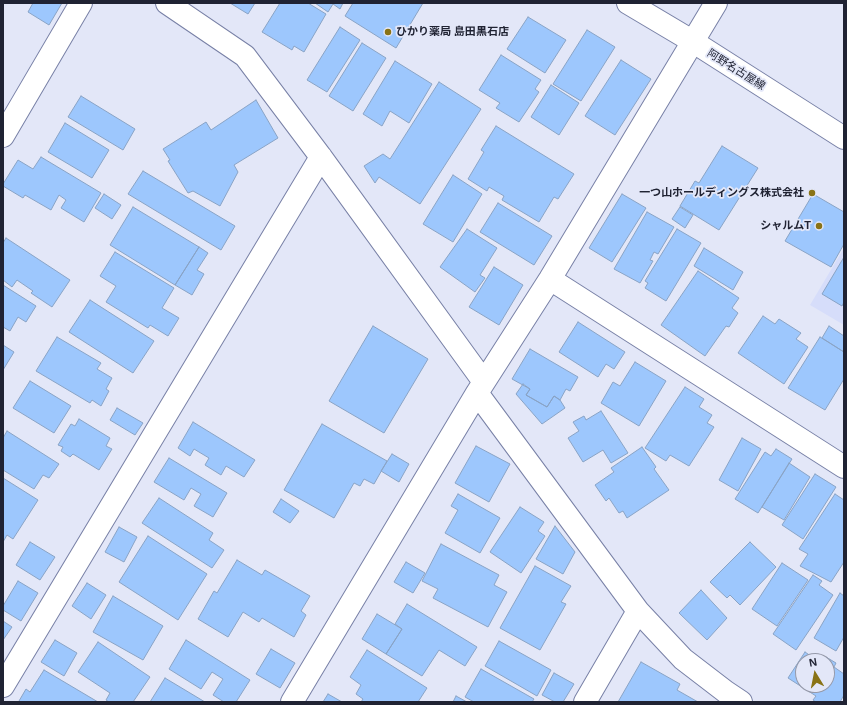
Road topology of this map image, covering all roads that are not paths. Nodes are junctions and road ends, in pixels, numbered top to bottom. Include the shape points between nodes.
1 (81, 3) edge
2 (168, 3) edge
3 (628, 3) edge
4 (716, 3) edge
5 (692, 41) junction
6 (3, 136) edge
7 (844, 138) edge
8 (321, 157) junction
9 (550, 279) junction
10 (481, 387) junction
11 (844, 467) edge
12 (638, 611) junction
13 (3, 686) edge
14 (292, 702) edge
15 (585, 702) edge
16 (741, 702) edge

1 - 6 street
2 - 8 street via 245,56
3 - 5 street, 阿野名古屋線
4 - 5 street
5 - 7 street, 阿野名古屋線
5 - 9 street
8 - 10 street
8 - 13 street
9 - 10 street
9 - 11 street
10 - 12 street
10 - 14 street
12 - 15 street
12 - 16 street via 683,659

